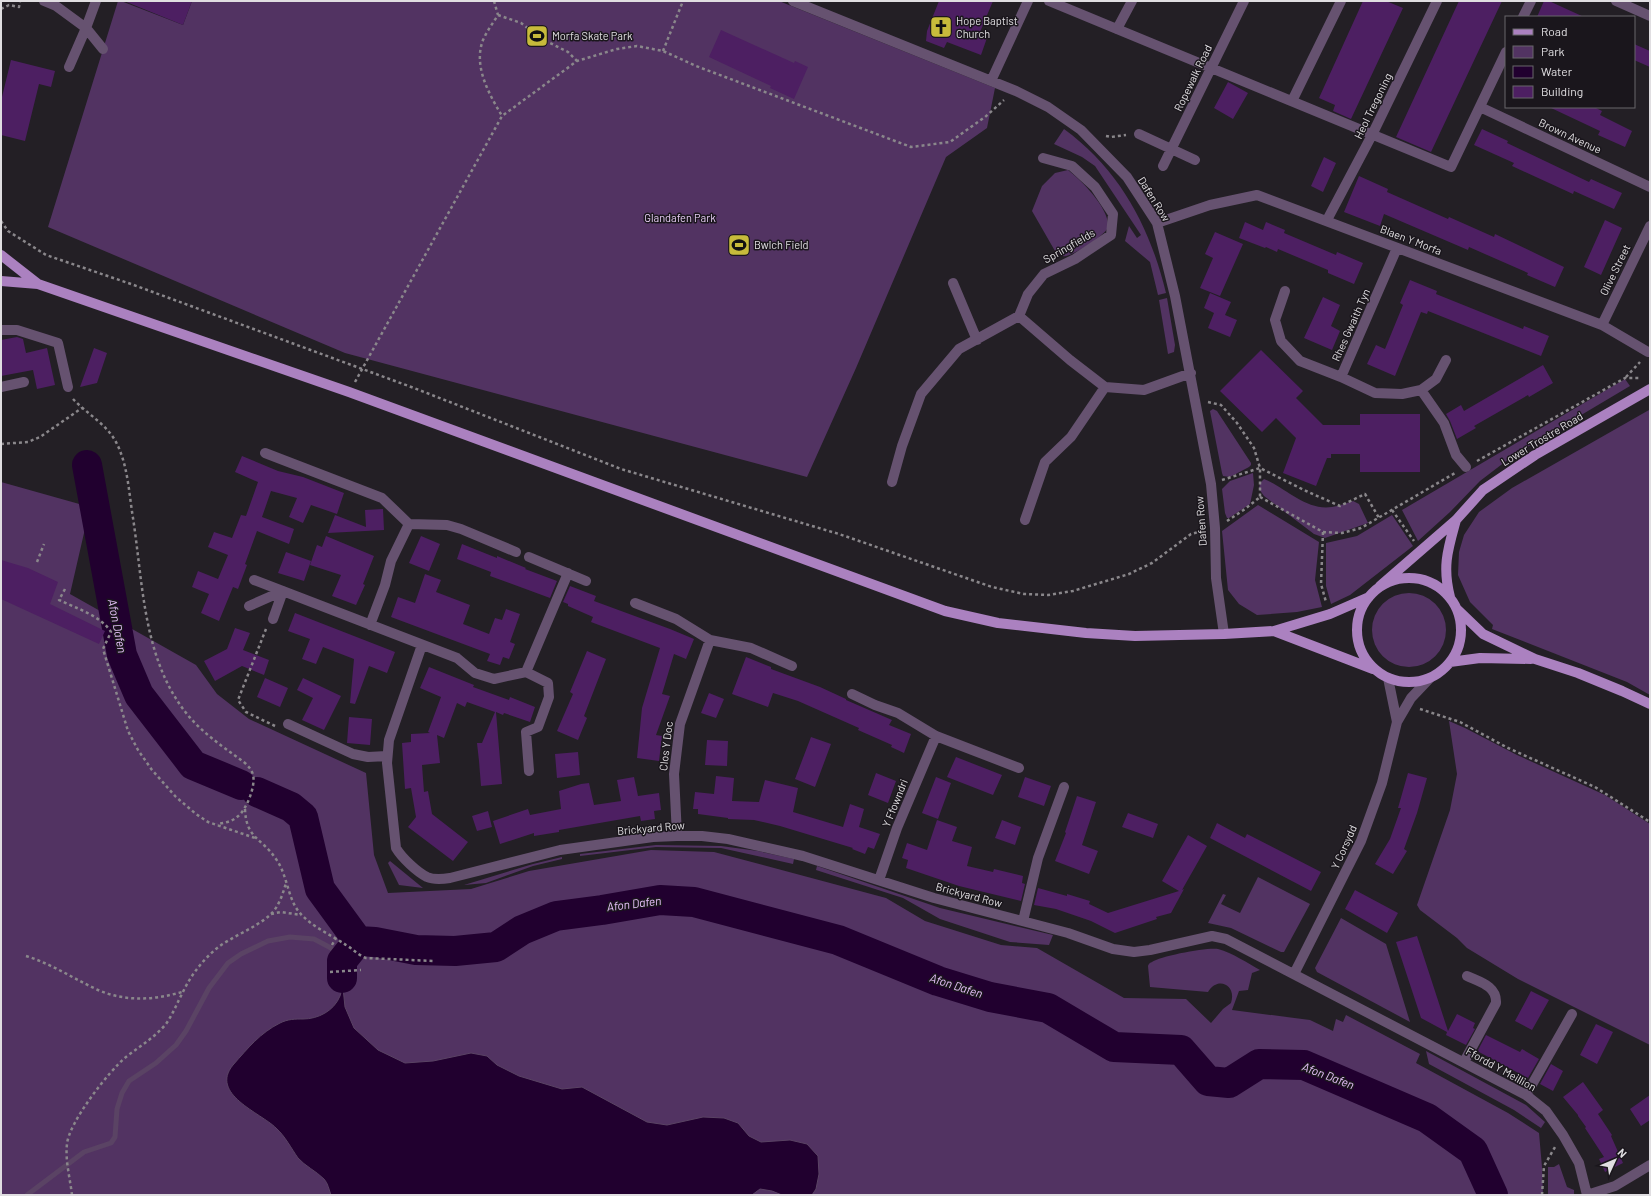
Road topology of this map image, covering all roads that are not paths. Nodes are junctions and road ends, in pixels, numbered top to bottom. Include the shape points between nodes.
1 (44, 1) edge
2 (96, 1) edge
3 (793, 1) edge
4 (1028, 1) edge
5 (1049, 1) edge
6 (1132, 1) edge
7 (1244, 1) edge
8 (1341, 1) edge
9 (1437, 1) edge
10 (1531, 1) edge
11 (1616, 1) edge
12 (1524, 16) edge
13 (1650, 16) edge
14 (86, 28) junction
15 (1117, 29) junction
16 (103, 49) dead end
17 (1505, 54) edge
18 (69, 67) dead end
19 (1211, 68) junction
20 (991, 81) junction
21 (1292, 101) junction
22 (1480, 107) junction
23 (1139, 134) road end
24 (1372, 135) junction
25 (1172, 148) junction
26 (1043, 158) dead end
27 (1195, 160) dead end
28 (1163, 166) dead end
29 (1650, 187) edge
30 (1327, 220) junction
31 (1158, 223) junction
32 (1650, 226) edge
33 (1397, 248) junction
34 (1, 255) edge
35 (1, 281) edge
36 (953, 283) dead end
37 (38, 284) junction
38 (1285, 291) dead end
39 (1019, 316) junction
40 (1602, 325) junction
41 (1, 330) edge
42 (977, 340) junction
43 (1648, 352) road end
44 (1446, 360) dead end
45 (1191, 373) junction
46 (1341, 377) junction
47 (24, 382) dead end
48 (1, 387) edge
49 (68, 387) road end
50 (1105, 387) junction
51 (1650, 389) edge
52 (1422, 390) junction
53 (265, 452) dead end
54 (1466, 467) dead end
55 (892, 482) dead end
56 (1025, 520) dead end
57 (1456, 520) junction
58 (409, 524) junction
59 (516, 552) dead end
60 (529, 558) dead end
61 (568, 573) junction
62 (254, 580) dead end
63 (586, 581) dead end
64 (1380, 586) junction
65 (283, 591) junction
66 (1368, 597) junction
67 (1450, 597) junction
68 (635, 603) dead end
69 (249, 606) dead end
70 (1457, 610) junction
71 (273, 619) dead end
72 (370, 625) junction
73 (1274, 630) junction
74 (1224, 634) junction
75 (710, 640) junction
76 (422, 644) junction
77 (1535, 659) junction
78 (1450, 662) junction
79 (792, 666) dead end
80 (1374, 669) junction
81 (526, 672) junction
82 (1388, 678) junction
83 (1430, 678) junction
84 (852, 694) dead end
85 (1650, 704) edge
86 (1397, 722) junction
87 (288, 724) dead end
88 (936, 736) junction
89 (387, 756) junction
90 (1019, 768) dead end
91 (529, 771) dead end
92 (1064, 787) dead end
93 (677, 836) junction
94 (880, 880) junction
95 (1023, 921) junction
96 (1294, 974) junction
97 (1467, 976) dead end
98 (1572, 1014) dead end
99 (1464, 1062) junction
100 (1526, 1095) junction
101 (1650, 1165) edge
102 (1587, 1195) edge

1 - 14 street via 56,6
2 - 14 street
3 - 20 street, Dafen Row
4 - 20 street
5 - 15 street
6 - 15 street
7 - 19 street, Ropewalk Road
8 - 21 street
9 - 24 street, Heol Tregoning
10 - 12 street
11 - 13 street
14 - 16 street
14 - 18 street
15 - 19 street
17 - 22 street
19 - 21 street
19 - 25 street, Ropewalk Road
20 - 31 street, Dafen Row via 1048,107 1081,130 1127,177
21 - 24 street
22 - 24 street via 1451,167
22 - 29 street, Brown Avenue
23 - 25 street
24 - 30 street, Heol Tregoning
25 - 27 street
25 - 28 street, Ropewalk Road
26 - 39 street, Springfields via 1072,166 1095,187 1112,214 1111,236 1075,259 1044,274 1028,294
30 - 31 street, Blaen Y Morfa via 1257,195 1210,205
30 - 33 street, Blaen Y Morfa
31 - 45 street, Dafen Row
32 - 40 street, Olive Street
33 - 40 street, Blaen Y Morfa
33 - 46 street, Rhes Gwaith Tyn
34 - 37 main road
35 - 37 main road
36 - 42 street
37 - 74 main road via 350,392 945,611 998,623 1086,633 1135,636
38 - 46 street via 1275,320 1281,341 1300,361
39 - 42 street
39 - 50 street
40 - 43 street, Blaen Y Morfa
41 - 49 street via 17,330 58,343
42 - 55 street via 960,349 921,394
44 - 52 street, Rhes Gwaith Tyn via 1436,379
45 - 50 street via 1144,390
45 - 74 street, Dafen Row via 1211,484 1216,578
46 - 52 street, Rhes Gwaith Tyn via 1375,393 1402,394
47 - 48 street
50 - 56 street via 1071,437 1045,462
51 - 57 main road, Lower Trostre Road via 1535,455 1483,490
52 - 54 street via 1444,423 1456,455
53 - 58 street via 382,498
57 - 64 main road, Lower Trostre Road
57 - 67 main road, Lower Trostre Road via 1446,557
58 - 59 street via 438,524 461,529
58 - 72 street via 391,561
60 - 61 street
61 - 63 street
61 - 81 street
62 - 65 street
64 - 66 main road
64 - 67 main road via 1410,578 1439,587
65 - 69 street
65 - 71 street
65 - 72 street
66 - 73 main road via 1330,614
66 - 80 main road via 1360,610 1358,642 1364,657
67 - 70 main road
68 - 75 street via 676,619
70 - 77 main road via 1483,634
70 - 78 main road via 1461,624 1460,638 1457,651
72 - 76 street
73 - 74 main road
73 - 80 main road
75 - 79 street via 751,648
75 - 93 street, Clos Y Doc via 680,724 674,774
76 - 81 street via 457,658 475,673 494,679
76 - 89 street, Brickyard Row via 389,740
77 - 78 main road via 1480,658
77 - 85 main road via 1578,673
78 - 83 main road
80 - 82 main road
81 - 91 street via 548,682 549,697 538,727 526,732
82 - 83 main road via 1417,682
82 - 86 street, Y Corsydd
83 - 86 street, Y Corsydd via 1411,698
84 - 88 street via 898,713
86 - 96 street, Y Corsydd via 1382,783 1362,841
87 - 89 street via 353,754 368,757
88 - 90 street
88 - 94 street, Y Ffowndri via 896,828
89 - 93 street, Brickyard Row via 396,848 401,856 428,877 450,878 560,850
92 - 95 street via 1038,858
93 - 94 street, Brickyard Row via 728,839 756,844
94 - 95 street, Brickyard Row via 934,898
95 - 96 street, Brickyard Row via 1113,949 1134,952 1212,936 1226,938
96 - 99 street, Ffordd Y Meillion
97 - 99 street via 1491,988 1496,1003
98 - 100 street
99 - 100 street, Ffordd Y Meillion
100 - 102 street, Ffordd Y Meillion via 1546,1111 1563,1135 1579,1163
101 - 102 street via 1615,1186

